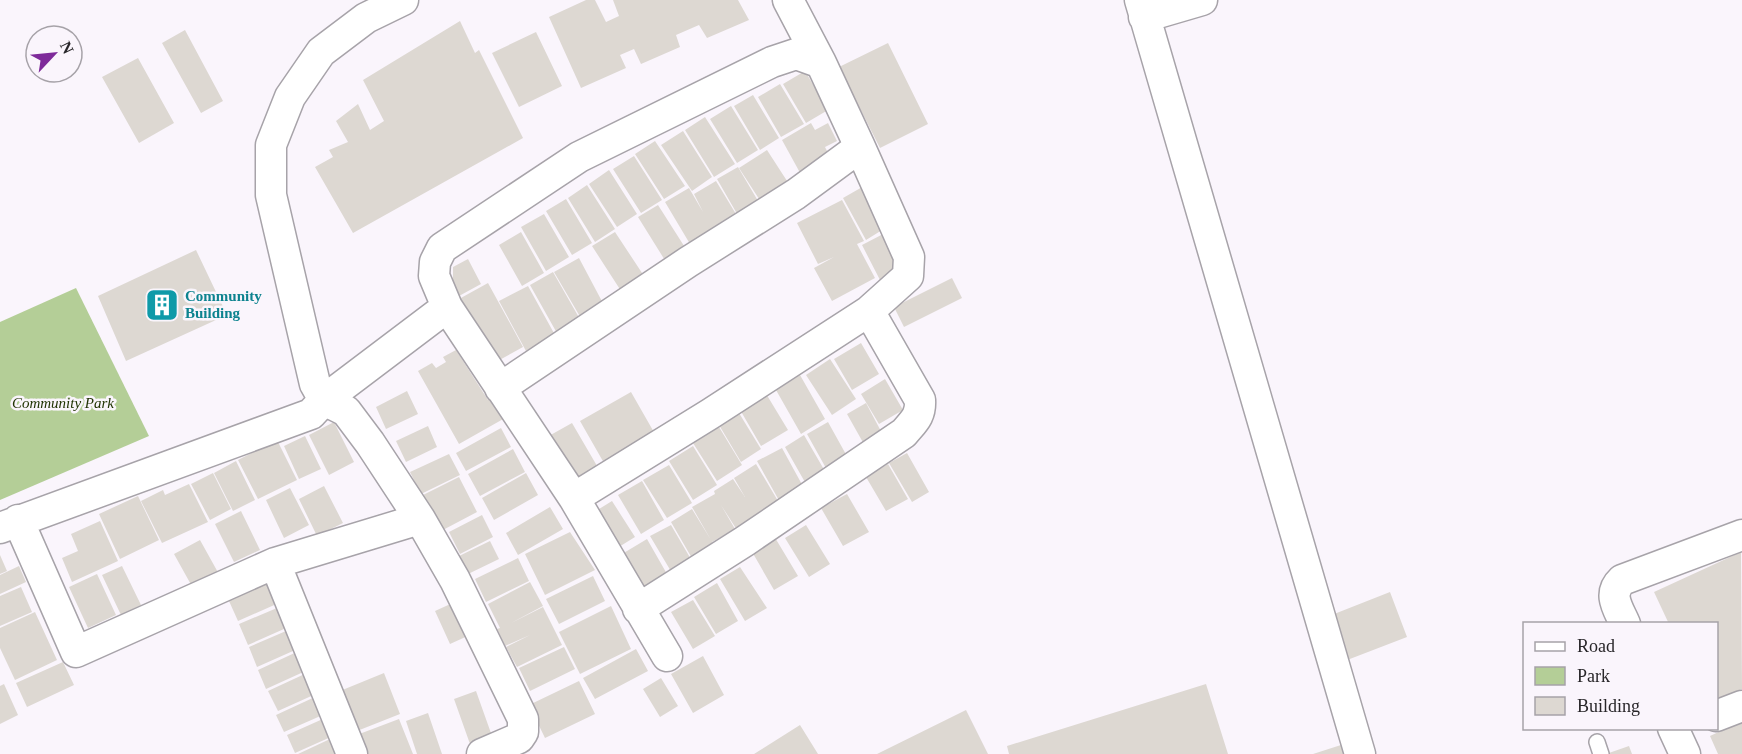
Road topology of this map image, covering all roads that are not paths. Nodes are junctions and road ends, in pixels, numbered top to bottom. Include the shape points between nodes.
1 (403, 0) edge
2 (788, 0) edge
3 (1202, 0) edge
4 (1142, 9) edge
5 (821, 63) junction
6 (860, 147) junction
7 (447, 307) junction
8 (869, 311) junction
9 (500, 388) junction
10 (324, 400) junction
11 (574, 498) junction
12 (420, 519) junction
13 (9, 524) edge
14 (1742, 535) edge
15 (275, 562) junction
16 (638, 609) junction
17 (1624, 622) edge
18 (667, 656) dead end
19 (1742, 706) edge
20 (1718, 715) edge
21 (352, 754) edge
22 (482, 754) edge
23 (1360, 754) edge

1 - 10 street via 366,18 321,52 290,97 271,145 271,195 309,362
2 - 5 street
3 - 4 street
4 - 23 street
5 - 6 street
5 - 7 street via 796,54 772,62 579,157 442,248 434,276
6 - 8 street via 909,257 908,276
6 - 9 street via 796,194
7 - 9 street
7 - 10 street
8 - 11 street
8 - 16 street via 920,400 918,417 904,433
9 - 11 street
10 - 12 street via 346,411
10 - 13 street via 311,414
11 - 16 street
12 - 15 street
12 - 22 street via 455,580 523,719 519,738
13 - 15 street via 76,652
14 - 17 street via 1622,580 1615,586 1613,597
15 - 21 street
16 - 18 street
19 - 20 street

